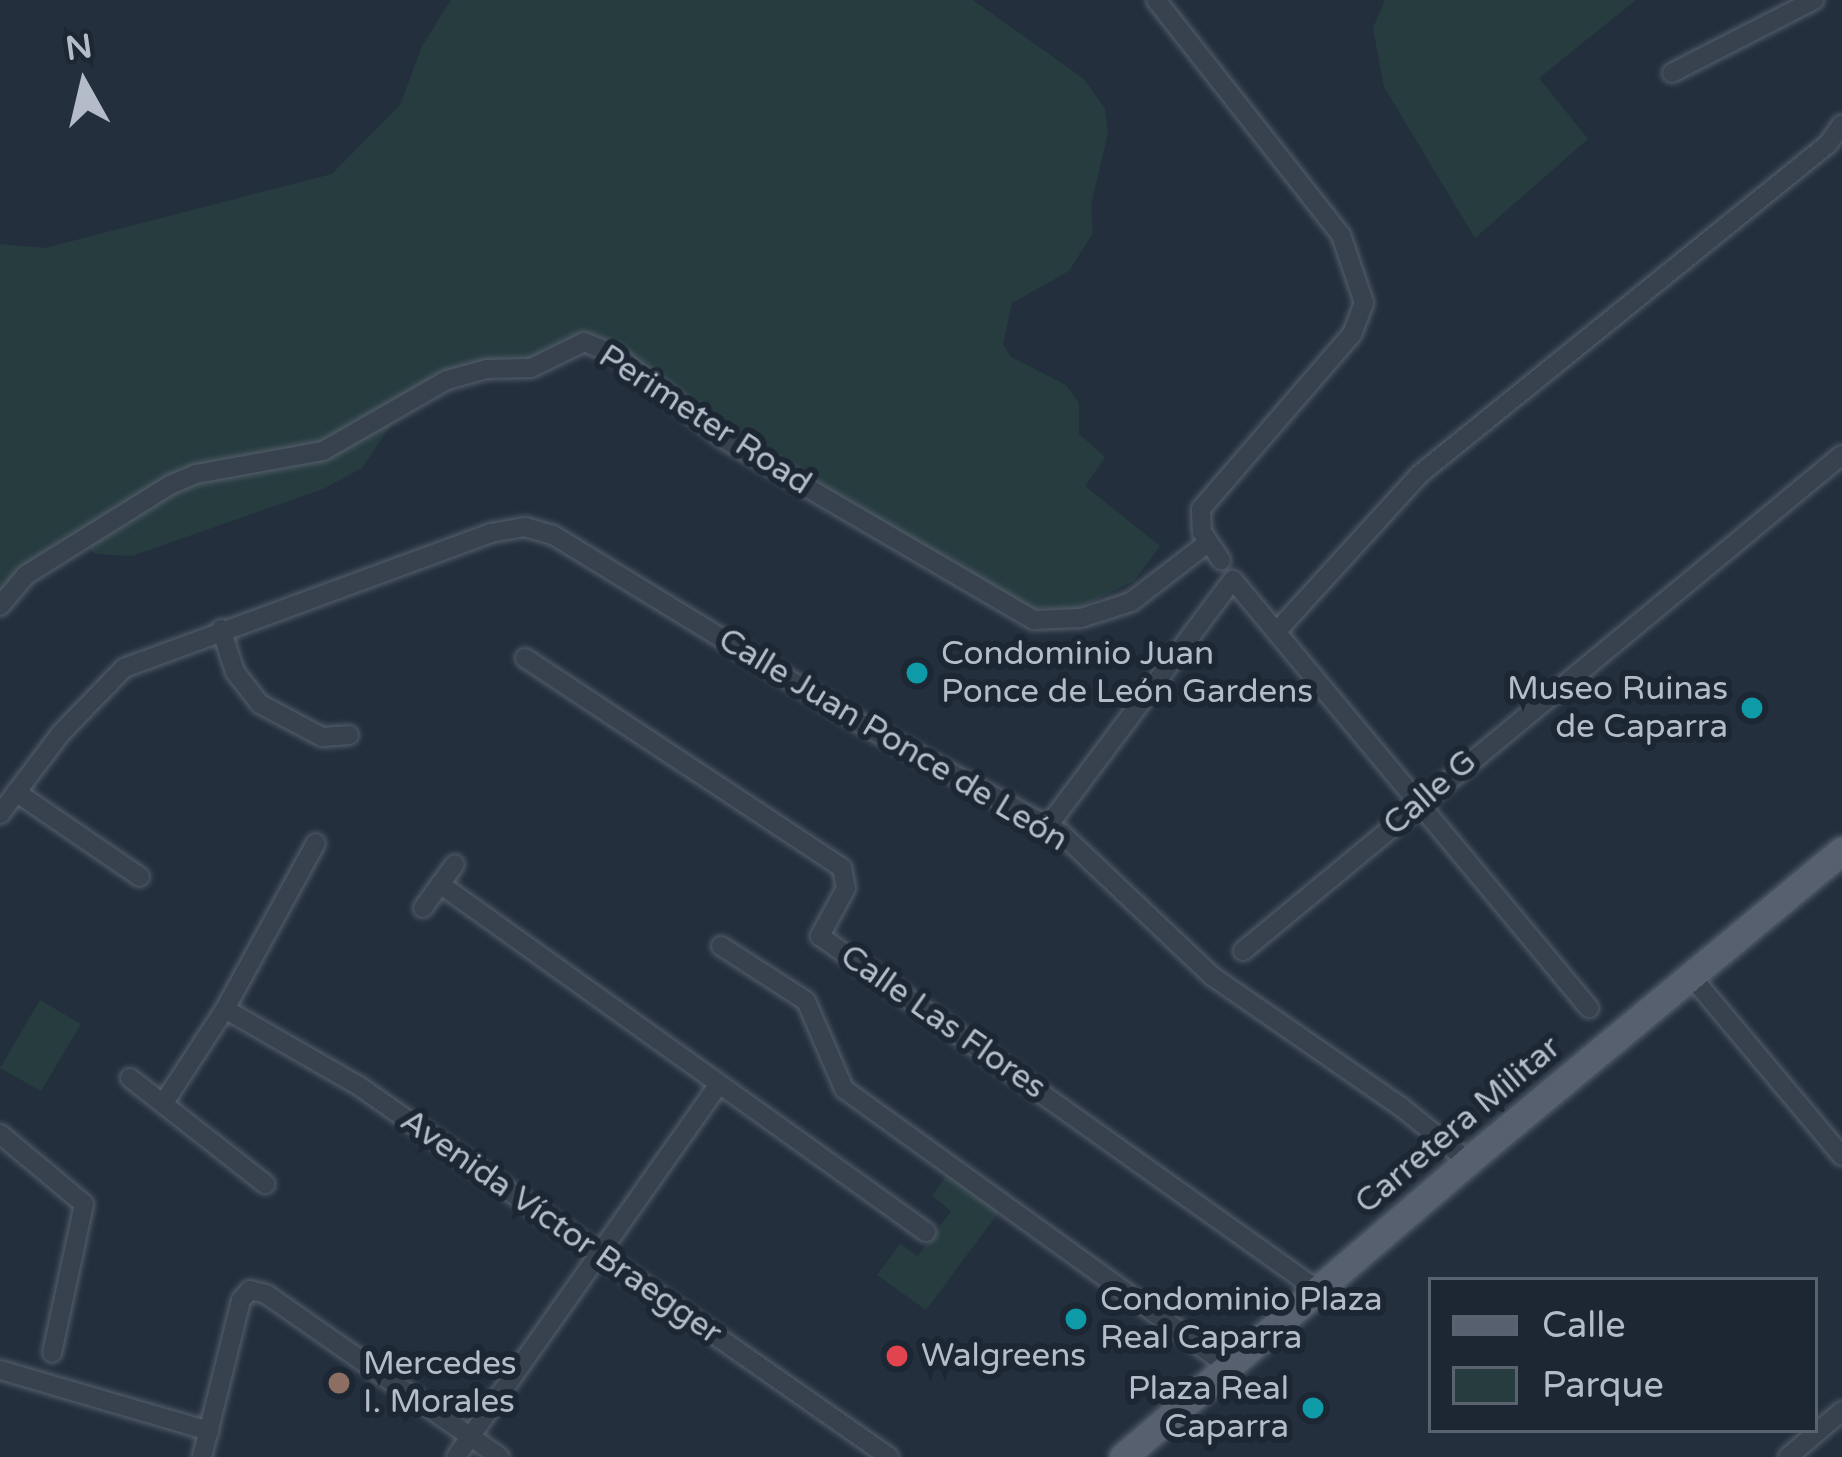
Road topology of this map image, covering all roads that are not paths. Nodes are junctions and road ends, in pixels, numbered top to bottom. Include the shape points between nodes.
1 (1156, 0) edge
2 (1814, 0) edge
3 (1672, 74) dead end
4 (1842, 124) edge
5 (1828, 144) junction
6 (1842, 160) edge
7 (1842, 454) edge
8 (1209, 542) junction
9 (1221, 560) dead end
10 (0, 607) edge
11 (221, 629) junction
12 (1278, 631) junction
13 (525, 658) dead end
14 (349, 735) dead end
15 (16, 792) junction
16 (1418, 801) junction
17 (0, 814) edge
18 (1048, 826) junction
19 (316, 843) dead end
20 (1842, 851) edge
21 (454, 864) dead end
22 (140, 877) dead end
23 (440, 884) junction
24 (422, 908) dead end
25 (721, 946) dead end
26 (1243, 950) dead end
27 (1691, 976) junction
28 (1589, 1008) dead end
29 (225, 1009) junction
30 (130, 1078) dead end
31 (719, 1084) junction
32 (163, 1104) junction
33 (0, 1134) edge
34 (1842, 1156) edge
35 (1468, 1161) junction
36 (265, 1184) dead end
37 (926, 1232) dead end
38 (601, 1255) junction
39 (1319, 1291) junction
40 (52, 1353) dead end
41 (1229, 1367) junction
42 (0, 1370) edge
43 (1842, 1412) edge
44 (209, 1430) junction
45 (1818, 1432) edge
46 (1817, 1433) edge
47 (469, 1438) junction
48 (202, 1457) edge
49 (456, 1457) edge
50 (500, 1457) edge
51 (889, 1457) edge
52 (1123, 1457) edge
53 (1788, 1457) edge

1 - 8 street via 1341,235 1364,303 1352,334 1201,509
2 - 3 street
4 - 5 street
5 - 6 street
5 - 12 street via 1420,474
7 - 16 street, Calle G
8 - 9 street
8 - 10 street, Perimeter Road via 1131,602 1081,618 1034,620 724,439 616,355 584,342 531,368 447,380 323,451 170,485 44,562
11 - 14 street via 235,672 260,704 322,737
11 - 15 street via 153,654 104,685
11 - 18 street, Calle Juan Ponce de León via 525,526 553,535 865,726
12 - 16 street
12 - 18 street via 1233,580
13 - 39 street, Calle Las Flores via 842,868 846,888 820,936
15 - 17 street
15 - 22 street
16 - 26 street, Calle G
16 - 28 street
18 - 35 street, Calle Juan Ponce de León via 1212,976
19 - 29 street
20 - 27 main road, Carretera Militar
21 - 23 street
23 - 24 street
23 - 31 street
25 - 41 street via 806,1001 844,1089
27 - 34 street
27 - 35 main road, Carretera Militar
29 - 32 street
29 - 38 street, Avenida Víctor Braegger via 359,1086
30 - 32 street
31 - 37 street
31 - 38 street
32 - 36 street
33 - 40 street via 84,1204
35 - 39 main road, Carretera Militar
38 - 47 street
38 - 51 street, Avenida Víctor Braegger
39 - 41 main road, Carretera Militar
41 - 52 main road, Carretera Militar
42 - 44 street
43 - 45 street
44 - 47 street via 250,1290
44 - 48 street
46 - 53 street
47 - 49 street
47 - 50 street

